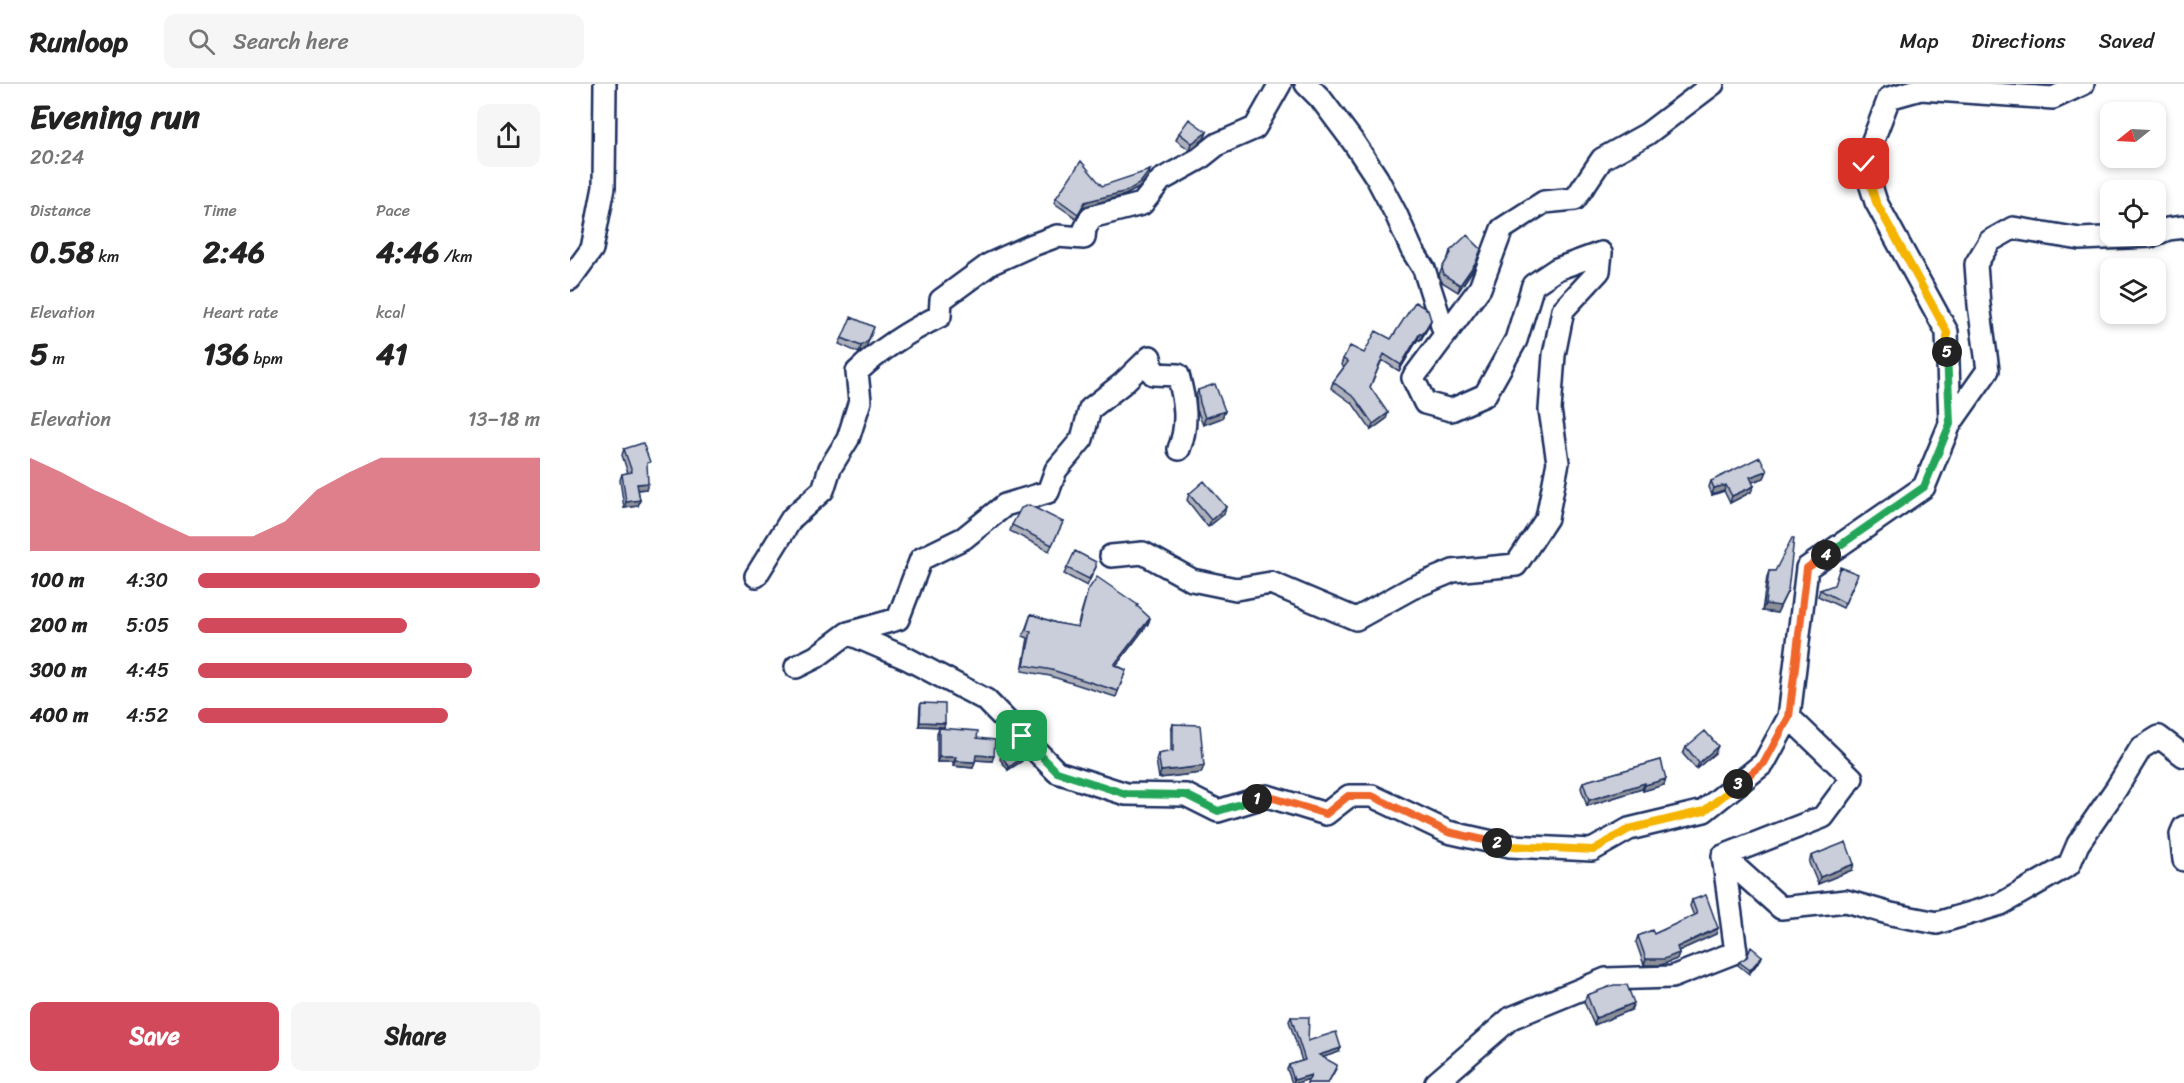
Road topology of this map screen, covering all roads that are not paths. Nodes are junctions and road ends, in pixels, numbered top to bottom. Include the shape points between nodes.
1 (605, 84) edge
2 (1280, 84) edge
3 (1306, 84) edge
4 (1713, 84) edge
5 (2083, 84) edge
6 (2184, 227) edge
7 (2166, 230) edge
8 (2100, 238) edge
9 (570, 279) edge
10 (1444, 335) junction
11 (1950, 424) junction
12 (1179, 449) dead end
13 (1111, 556) dead end
14 (756, 576) dead end
15 (848, 633) junction
16 (796, 667) dead end
17 (1789, 717) junction
18 (2184, 756) edge
19 (2184, 827) edge
20 (1723, 856) junction
21 (2184, 860) edge
22 (1436, 1083) edge

1 - 9 street via 604,187 592,249
2 - 14 street via 1255,128 1218,144 1161,180 1142,204 1091,217 1084,238 1057,236 990,264 941,300 940,316 879,352 857,372 860,401 848,439 830,468 823,490 792,518
3 - 10 street via 1328,107 1377,178 1424,268
4 - 10 street via 1647,134 1602,159 1575,199 1544,202 1502,229 1480,288
5 - 11 street via 2053,98 1921,89 1889,98 1864,164 1876,202 1947,332
6 - 7 street
8 - 11 street via 2080,239 2013,228 1990,241 1976,264 1988,370
10 - 13 street via 1413,378 1425,403 1451,410 1485,395 1516,340 1533,285 1557,269 1601,253 1599,271 1563,310 1554,355 1550,410 1558,462 1547,518 1516,565 1453,571 1356,619 1271,583 1236,589 1192,580 1143,553
11 - 17 street via 1924,487 1807,568
12 - 15 street via 1185,433 1184,398 1178,375 1153,374 1150,357 1090,409 1082,440 1056,470 1048,492 1005,505 964,538 921,559 898,620
15 - 16 street
15 - 17 street via 987,700 1057,772 1126,794 1186,795 1218,811 1267,796 1326,814 1348,796 1372,796 1448,832 1510,846 1593,850 1629,829 1704,811 1764,763
17 - 20 street via 1852,778 1823,817
18 - 20 street via 2159,737 2141,748 2078,844 2069,865 2001,904 1937,923 1846,901 1781,908
19 - 21 street
20 - 22 street via 1736,952 1672,976 1606,979 1511,1018

